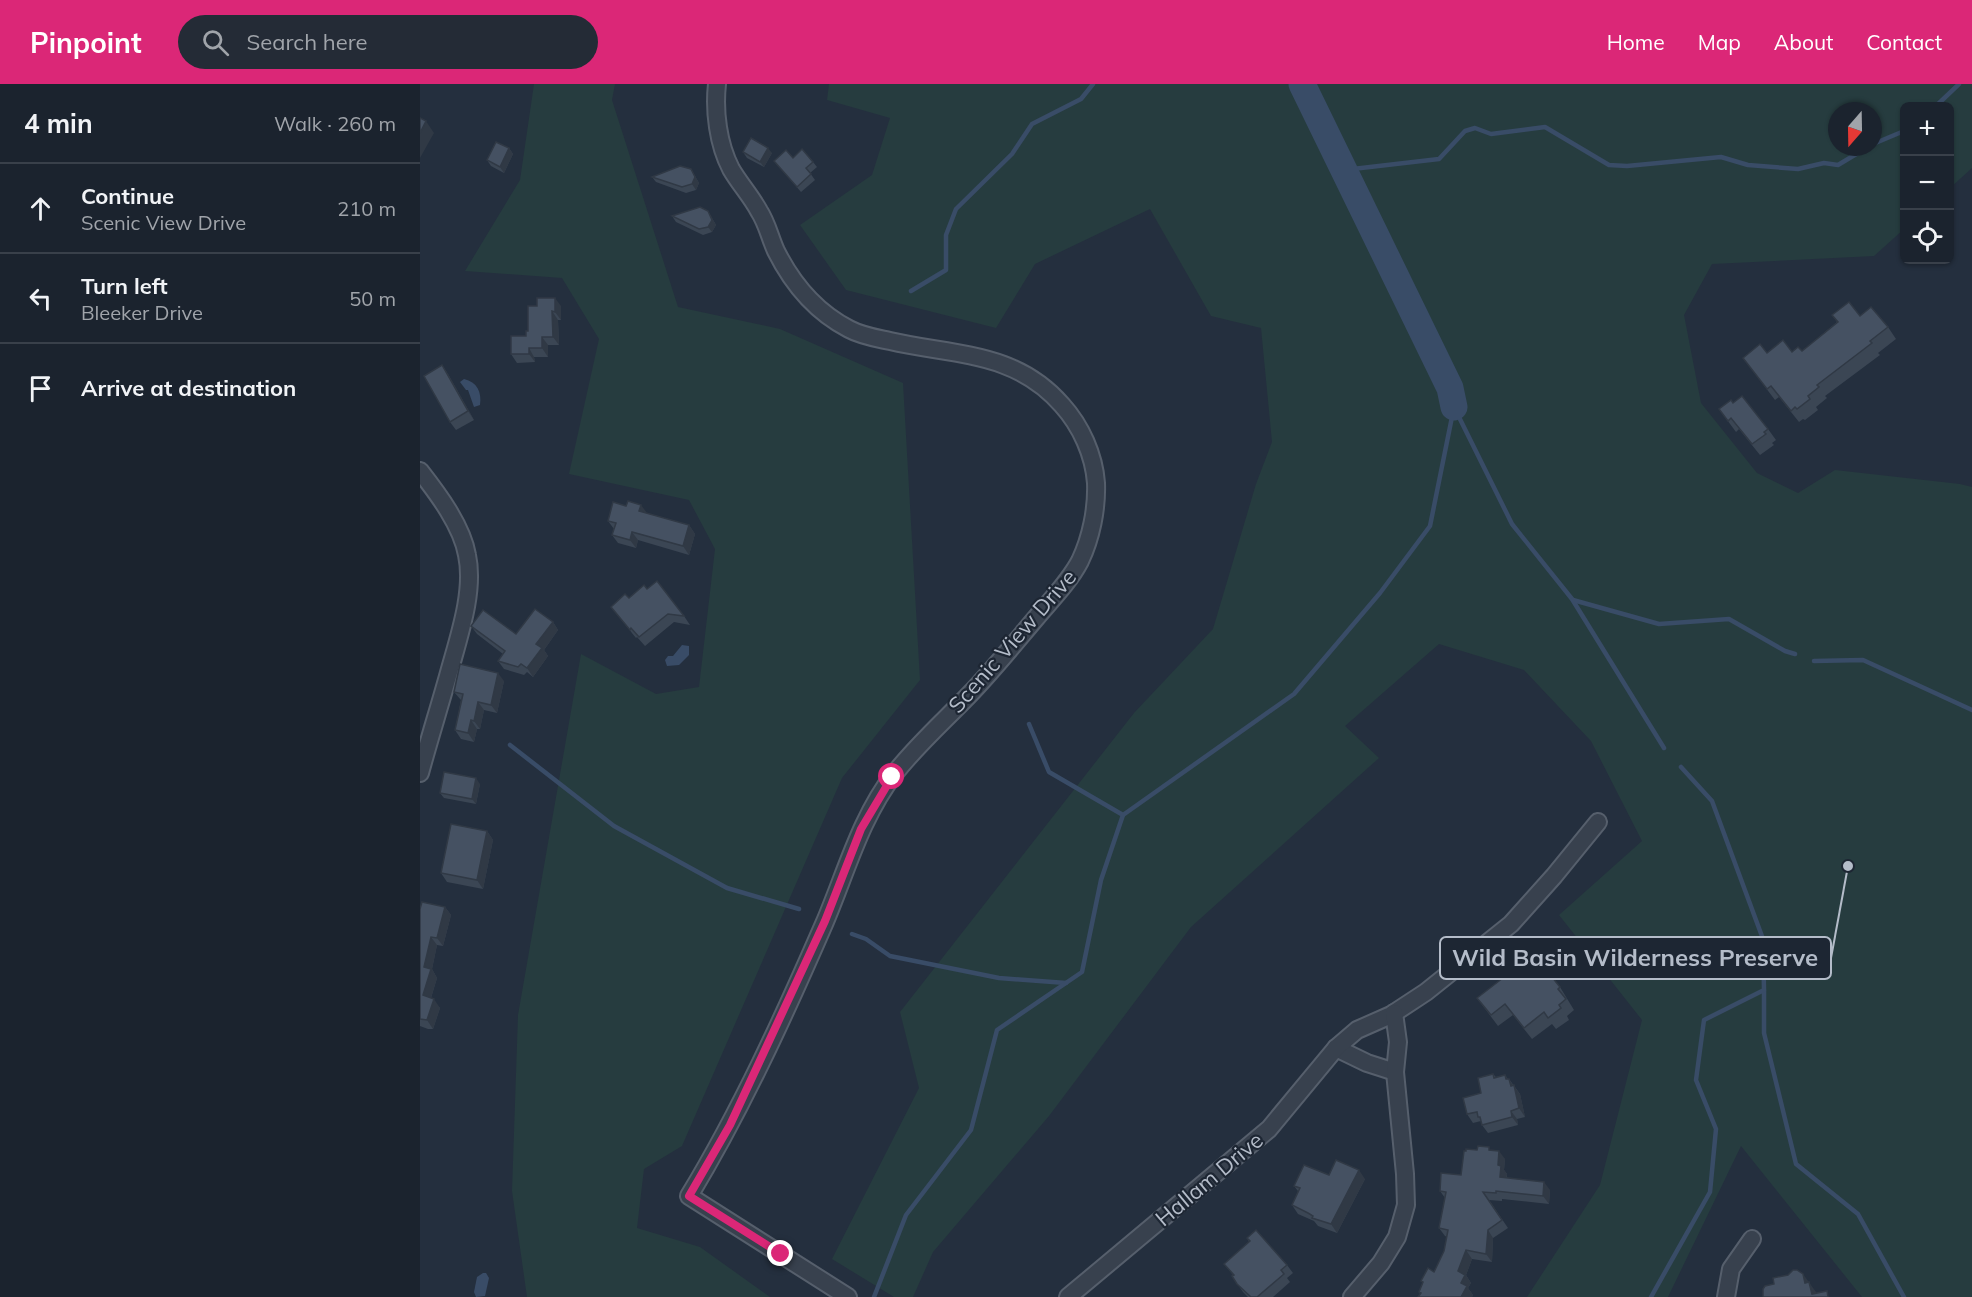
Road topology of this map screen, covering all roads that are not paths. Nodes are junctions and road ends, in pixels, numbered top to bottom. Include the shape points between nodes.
1 (717, 84) edge
2 (420, 471) edge
3 (420, 773) edge
4 (1598, 822) dead end
5 (1394, 1013) junction
6 (1336, 1048) junction
7 (1395, 1072) junction
8 (1752, 1239) dead end
9 (848, 1297) edge
10 (1068, 1297) edge
11 (1352, 1297) edge
12 (1726, 1297) edge

1 - 9 street, Scenic View Drive via 721,143 730,166 761,212 789,273 808,298 833,319 864,335 980,357 1030,376 1049,389 1071,414 1084,438 1096,483 1091,529 1079,563 1067,581 1006,655 914,749 875,803 779,1022 730,1125 689,1196
2 - 3 street via 455,524 468,555 469,596
4 - 5 street, Hallam Drive via 1511,924
5 - 6 street, Hallam Drive via 1357,1030
5 - 7 street via 1398,1042
6 - 7 street
6 - 10 street, Hallam Drive via 1269,1129
7 - 11 street via 1406,1205 1397,1237
8 - 12 street via 1731,1269

